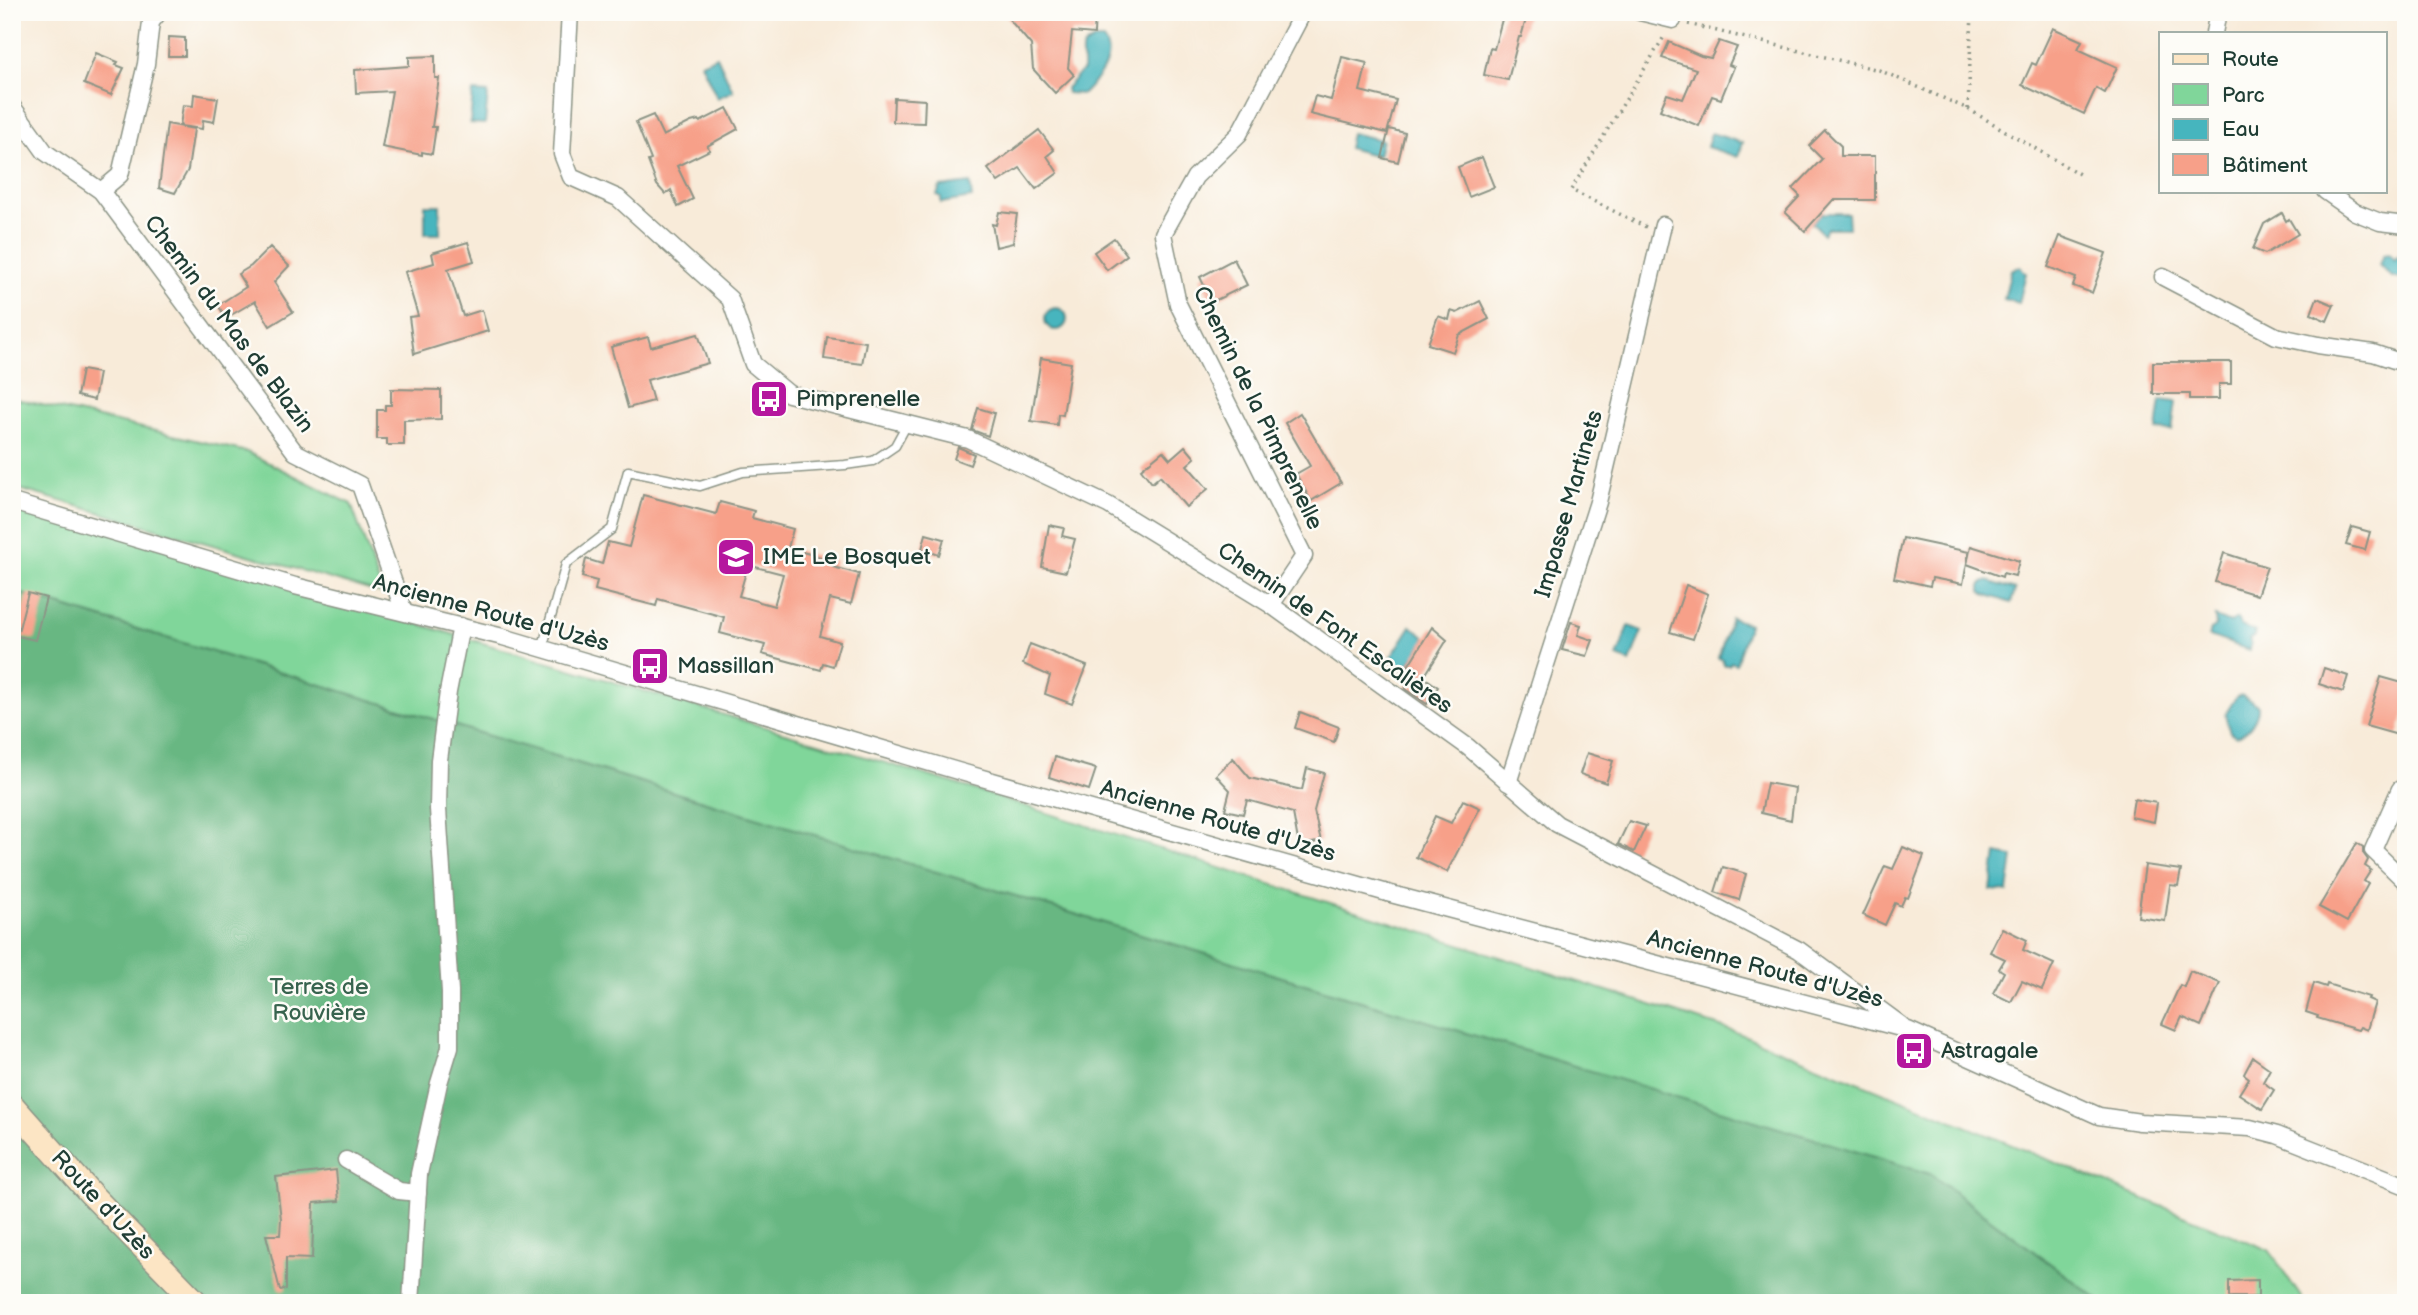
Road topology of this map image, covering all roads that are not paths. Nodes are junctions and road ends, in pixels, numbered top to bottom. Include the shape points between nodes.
1 (159, 12) edge
2 (570, 12) edge
3 (1303, 12) edge
4 (1640, 12) edge
5 (2218, 12) edge
6 (1674, 20) road end
7 (2214, 32) edge
8 (12, 106) edge
9 (101, 191) junction
10 (2326, 192) edge
11 (2406, 225) edge
12 (1662, 230) road end
13 (2163, 278) dead end
14 (2406, 364) edge
15 (907, 424) junction
16 (12, 502) edge
17 (1271, 605) junction
18 (404, 612) junction
19 (461, 626) junction
20 (542, 649) junction
21 (1508, 783) junction
22 (2400, 789) dead end
23 (2406, 882) edge
24 (1908, 1030) junction
25 (12, 1105) edge
26 (346, 1160) dead end
27 (2406, 1186) edge
28 (418, 1193) junction
29 (197, 1303) edge
30 (411, 1303) edge

1 - 9 street via 151,23 120,175
2 - 15 street, Chemin de Font Escalières via 562,154 571,177 618,198 730,299 753,364 789,394
3 - 17 street, Chemin de la Pimprenelle via 1239,134 1195,177 1163,234 1178,304 1304,556
4 - 6 street
5 - 7 street
8 - 9 street, Chemin du Mas de Blazin via 45,152
9 - 18 street, Chemin du Mas de Blazin via 295,452 360,485
10 - 11 street via 2355,212 2380,222
12 - 21 street, Impasse Martinets via 1598,502
13 - 14 street via 2276,336 2373,353
15 - 17 street, Chemin de Font Escalières via 968,439 1108,505
15 - 20 lane via 895,446 873,461 743,471 700,486 628,471 612,529 566,564
16 - 18 street, Ancienne Route d'Uzès via 295,586
17 - 21 street, Chemin de Font Escalières via 1468,747
18 - 19 street, Ancienne Route d'Uzès
19 - 20 street, Ancienne Route d'Uzès
19 - 28 street via 439,760 450,1047
20 - 24 street, Ancienne Route d'Uzès via 1352,883
21 - 24 street, Chemin de Font Escalières via 1557,824 1799,950
22 - 23 street via 2373,850
24 - 27 street, Ancienne Route d'Uzès via 2099,1116 2250,1128
25 - 29 main road, Route d'Uzès
26 - 28 street via 399,1191
28 - 30 street

